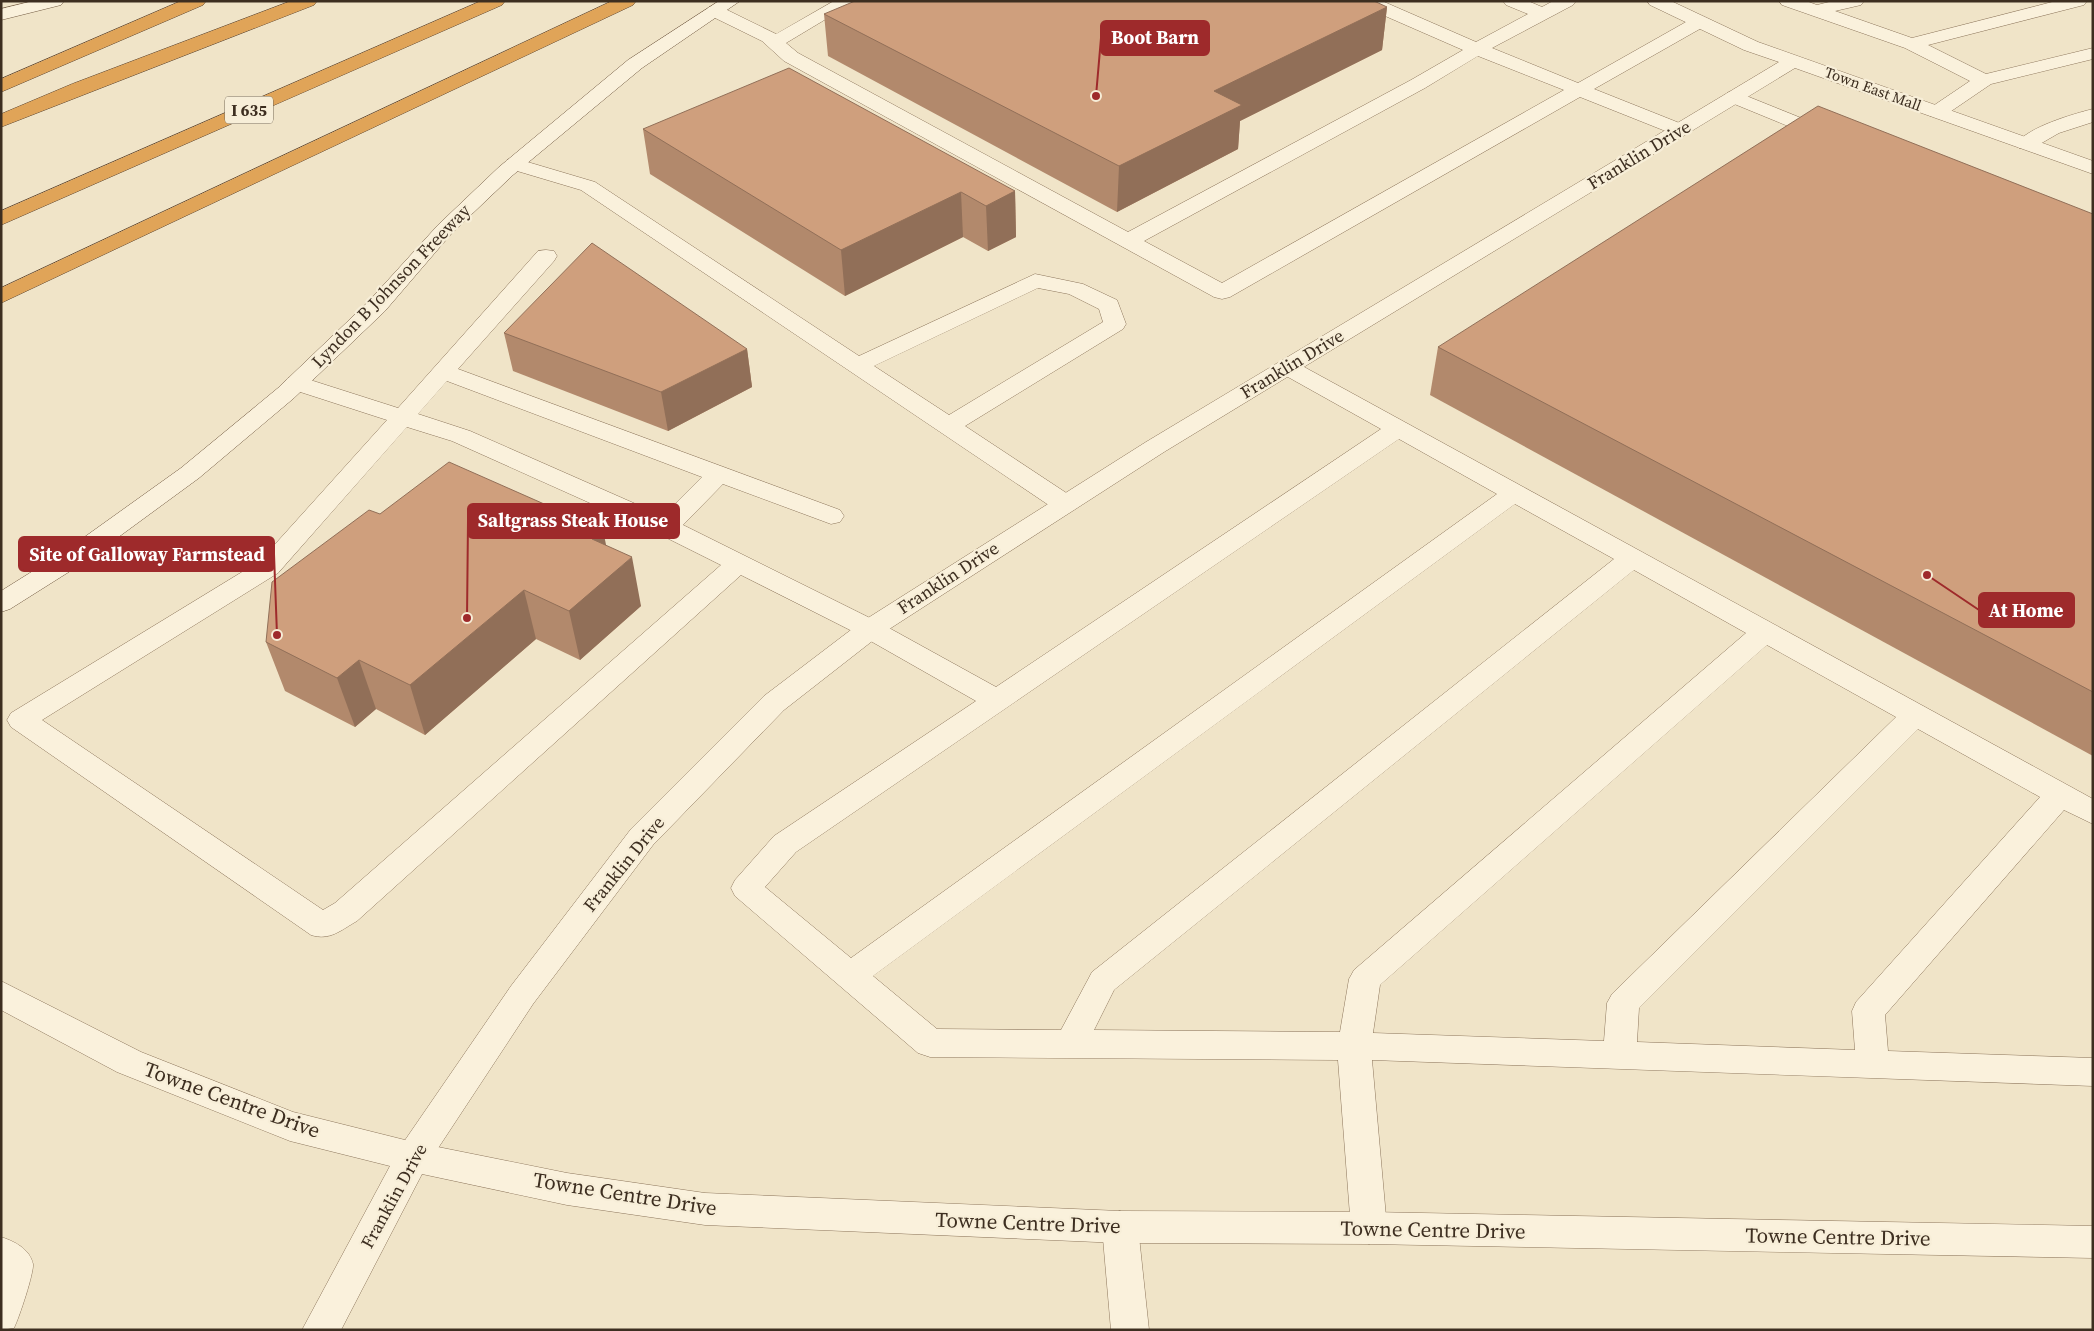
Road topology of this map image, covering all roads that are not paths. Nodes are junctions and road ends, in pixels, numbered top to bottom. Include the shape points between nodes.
1 (55, 1) edge
2 (197, 1) edge
3 (308, 1) edge
4 (496, 1) edge
5 (627, 1) edge
6 (847, 1) edge
7 (1366, 1) edge
8 (1512, 1) edge
9 (1568, 1) edge
10 (1656, 1) edge
11 (1788, 1) edge
12 (1855, 1) edge
13 (2078, 1) edge
14 (723, 6) edge
15 (1816, 11) junction
16 (1543, 14) junction
17 (1, 15) edge
18 (1699, 22) junction
19 (774, 43) junction
20 (1911, 44) junction
21 (1476, 49) junction
22 (2093, 53) edge
23 (1794, 61) junction
24 (1984, 80) junction
25 (1, 86) edge
26 (1580, 90) junction
27 (1734, 97) junction
28 (1937, 112) junction
29 (2093, 115) edge
30 (1, 120) edge
31 (1680, 130) junction
32 (1844, 142) edge
33 (2026, 144) junction
34 (514, 164) junction
35 (2093, 168) edge
36 (1, 220) edge
37 (1128, 241) junction
38 (546, 256) dead end
39 (1, 296) edge
40 (858, 365) junction
41 (1287, 367) junction
42 (444, 372) junction
43 (296, 383) junction
44 (405, 418) junction
45 (948, 426) junction
46 (1398, 428) junction
47 (719, 474) junction
48 (1514, 493) junction
49 (1065, 504) junction
50 (831, 516) dead end
51 (666, 527) junction
52 (1632, 558) junction
53 (738, 563) junction
54 (1, 603) edge
55 (870, 629) junction
56 (1765, 632) junction
57 (999, 702) junction
58 (1915, 715) junction
59 (2060, 795) junction
60 (2093, 813) edge
61 (849, 976) junction
62 (1, 994) edge
63 (1070, 1044) junction
64 (1354, 1046) junction
65 (1618, 1055) junction
66 (1873, 1065) junction
67 (2093, 1072) edge
68 (413, 1157) junction
69 (1120, 1227) junction
70 (1369, 1228) junction
71 (2093, 1242) edge
72 (1, 1253) edge
73 (1, 1316) edge
74 (322, 1330) edge
75 (1130, 1330) edge

1 - 17 street
2 - 25 highway
3 - 30 highway
4 - 36 highway, I 635
5 - 39 highway
6 - 19 street
7 - 21 street
8 - 16 street
9 - 16 street
10 - 18 street, Town East Mall
11 - 15 street
12 - 15 street
13 - 20 street
14 - 19 street
14 - 34 street, Lyndon B Johnson Freeway via 635,64
15 - 20 street
16 - 21 street
18 - 23 street, Town East Mall
18 - 26 street
19 - 37 street via 791,57
20 - 24 street
21 - 26 street
21 - 37 street via 1418,84
22 - 24 street
23 - 27 street, Franklin Drive
23 - 28 street, Town East Mall
24 - 28 street
26 - 31 street
26 - 37 street via 1222,292
27 - 31 street, Franklin Drive
27 - 32 street
28 - 33 street, Town East Mall
29 - 33 street via 2052,129
31 - 41 street, Franklin Drive
33 - 35 street, Town East Mall
34 - 40 street via 588,186
34 - 43 street, Lyndon B Johnson Freeway via 446,229 377,306
38 - 42 street
40 - 45 street
40 - 45 street via 1034,281 1075,289 1109,305 1115,324
41 - 46 street
41 - 49 street, Franklin Drive
42 - 44 street
42 - 47 street
43 - 44 street
43 - 54 street, Lyndon B Johnson Freeway via 190,473 74,558
44 - 51 street via 460,436
44 - 53 street via 269,568 22,720 322,926 346,912
45 - 49 street
46 - 48 street
46 - 57 street
47 - 50 street
47 - 51 street
48 - 52 street
48 - 61 street
49 - 55 street, Franklin Drive
51 - 53 street
52 - 56 street
52 - 63 street via 1103,981
53 - 55 street
55 - 57 street
55 - 68 street, Franklin Drive via 774,703 642,837 522,995
56 - 58 street
56 - 64 street via 1365,979
57 - 61 street via 785,844 746,888
58 - 59 street
58 - 65 street via 1623,1003
59 - 60 street
59 - 66 street via 1868,1011
61 - 63 street via 930,1043
62 - 68 street, Towne Centre Drive via 129,1062 290,1126
63 - 64 street
64 - 65 street
64 - 70 street
65 - 66 street
66 - 67 street
68 - 69 street, Towne Centre Drive via 567,1189 705,1209
68 - 74 street, Franklin Drive
69 - 70 street, Towne Centre Drive
69 - 75 street
70 - 71 street, Towne Centre Drive
72 - 73 street via 15,1265

